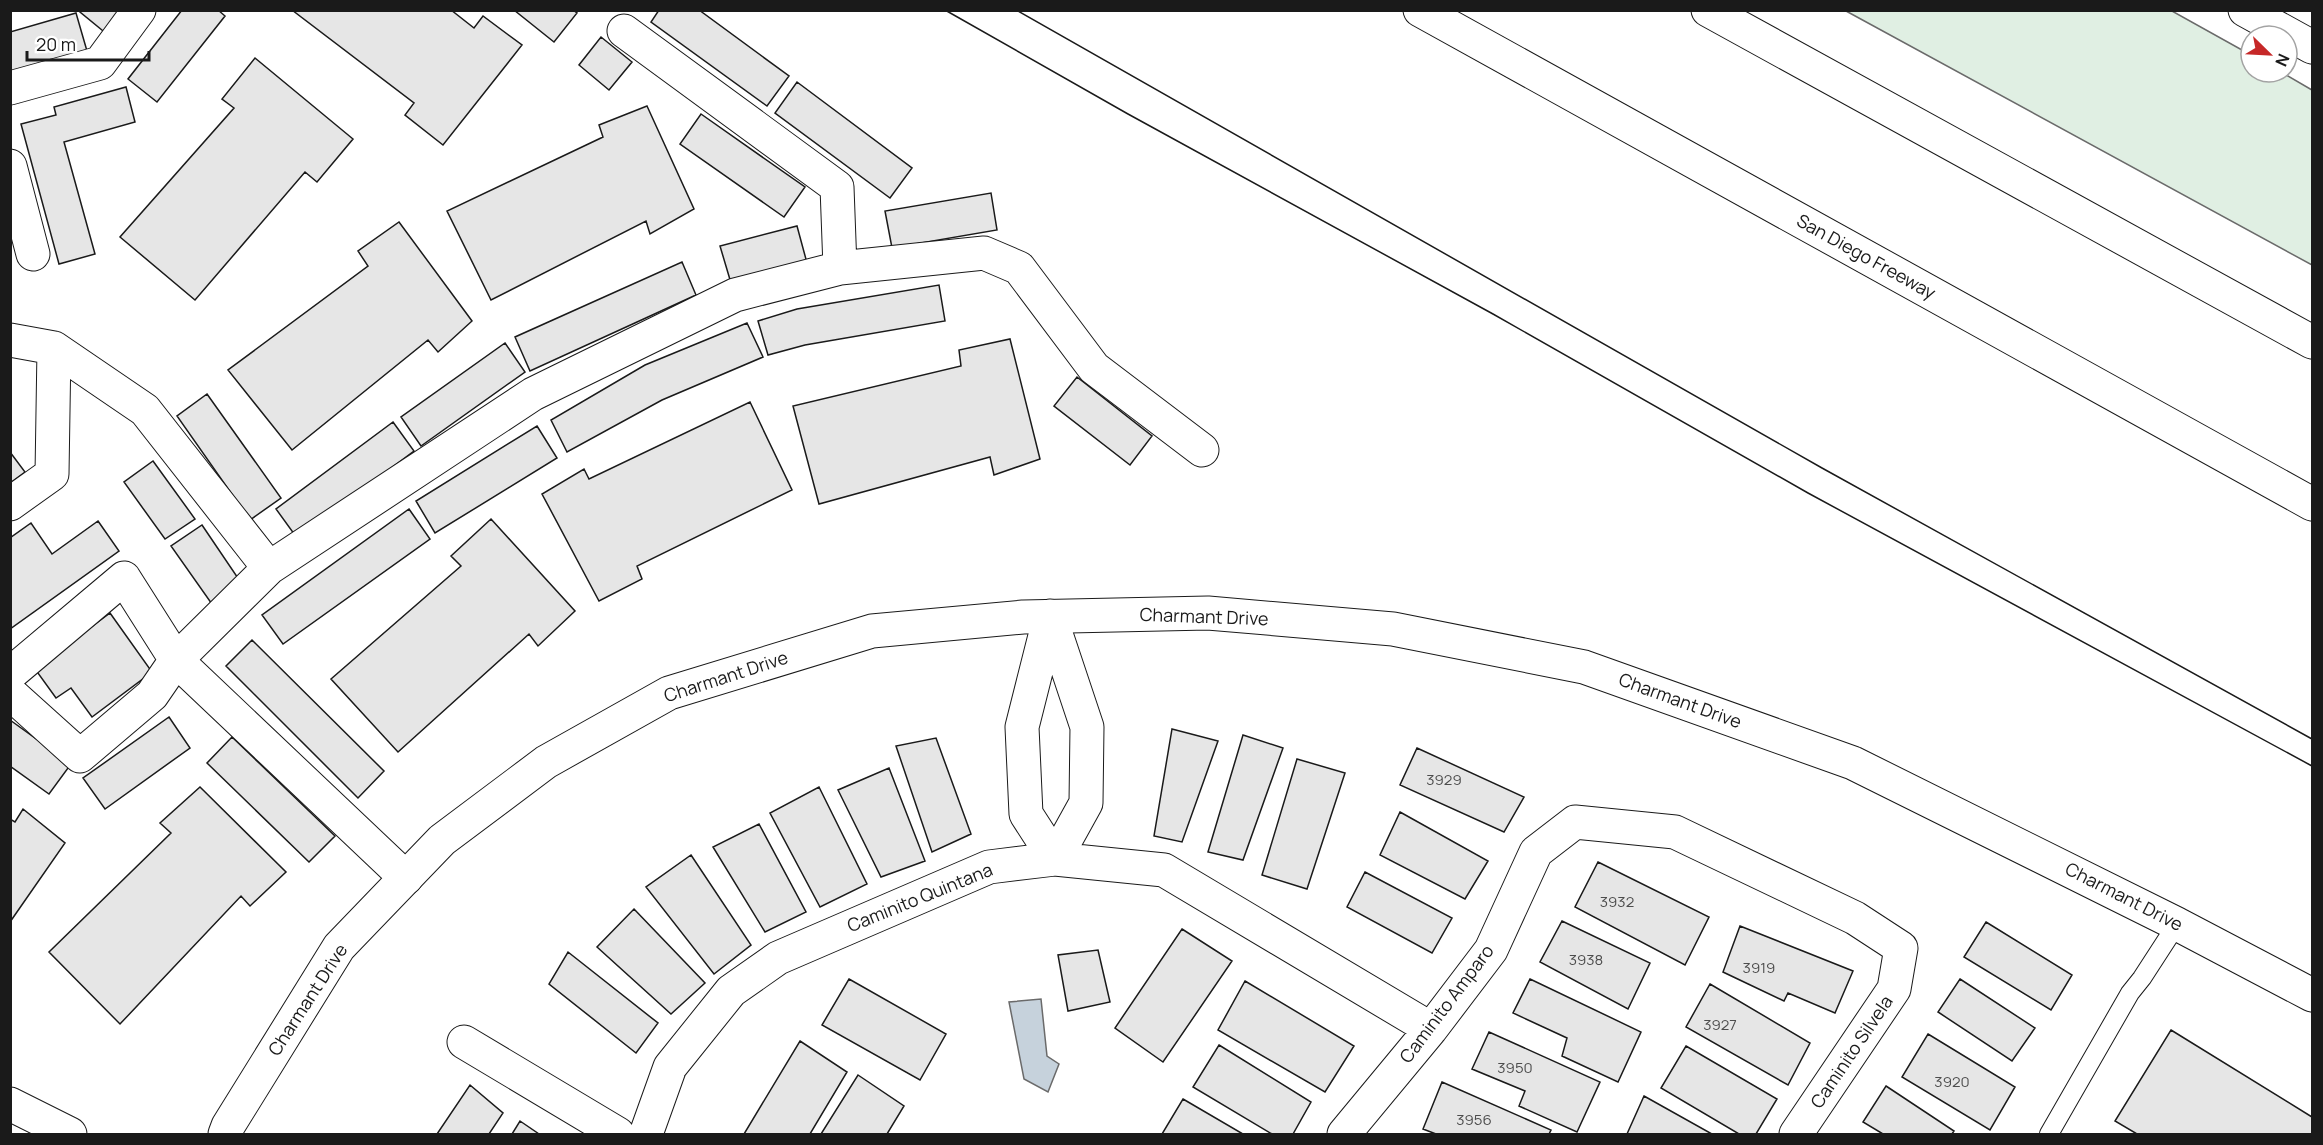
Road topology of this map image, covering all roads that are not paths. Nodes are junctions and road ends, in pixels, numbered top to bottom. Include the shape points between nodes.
1 (139, 10) edge
2 (1419, 10) edge
3 (1708, 10) edge
4 (2245, 10) edge
5 (624, 31) dead end
6 (2313, 47) edge
7 (10, 88) edge
8 (10, 166) edge
9 (33, 254) dead end
10 (840, 268) junction
11 (10, 340) edge
12 (2313, 342) edge
13 (54, 348) junction
14 (1202, 450) dead end
15 (10, 504) edge
16 (2313, 504) edge
17 (269, 568) junction
18 (1050, 616) junction
19 (176, 660) junction
20 (10, 674) edge
21 (10, 693) edge
22 (1055, 859) junction
23 (406, 878) junction
24 (1856, 918) joint
25 (2177, 924) junction
26 (2313, 995) edge
27 (1431, 1029) junction
28 (465, 1042) dead end
29 (10, 1104) edge
30 (70, 1134) edge
31 (225, 1134) edge
32 (618, 1134) edge
33 (646, 1134) edge
34 (1344, 1134) edge
35 (1796, 1134) edge
36 (2049, 1134) edge

1 - 7 main road via 100,63
2 - 16 main road, San Diego Freeway
3 - 12 main road
4 - 6 main road
5 - 10 main road via 837,187
8 - 9 main road
10 - 14 main road via 984,253 1019,268 1094,368
10 - 17 main road via 735,295 533,394
11 - 13 main road
13 - 15 main road via 52,474
13 - 17 main road via 145,410
17 - 19 main road
18 - 22 main road via 1022,727 1026,814
18 - 22 main road via 1087,727 1086,803
18 - 23 main road, Charmant Drive via 872,631 669,693 546,762 442,840
18 - 25 main road, Charmant Drive via 1208,614 1393,629 1584,667 1853,763
19 - 20 main road via 124,578
19 - 21 main road via 152,695 80,756
19 - 23 main road
22 - 27 main road, Caminito Quintana via 1164,870
22 - 33 main road, Caminito Quintana via 989,867 778,958 731,991 670,1067
23 - 31 main road, Charmant Drive via 339,947
24 - 27 main road, Caminito Amparo via 1676,832 1575,822 1536,852 1491,950
24 - 35 main road, Caminito Silvela via 1900,948 1894,989
25 - 26 main road, Charmant Drive
25 - 36 lane via 2130,993
27 - 34 main road, Caminito Amparo
28 - 32 main road
29 - 30 main road

